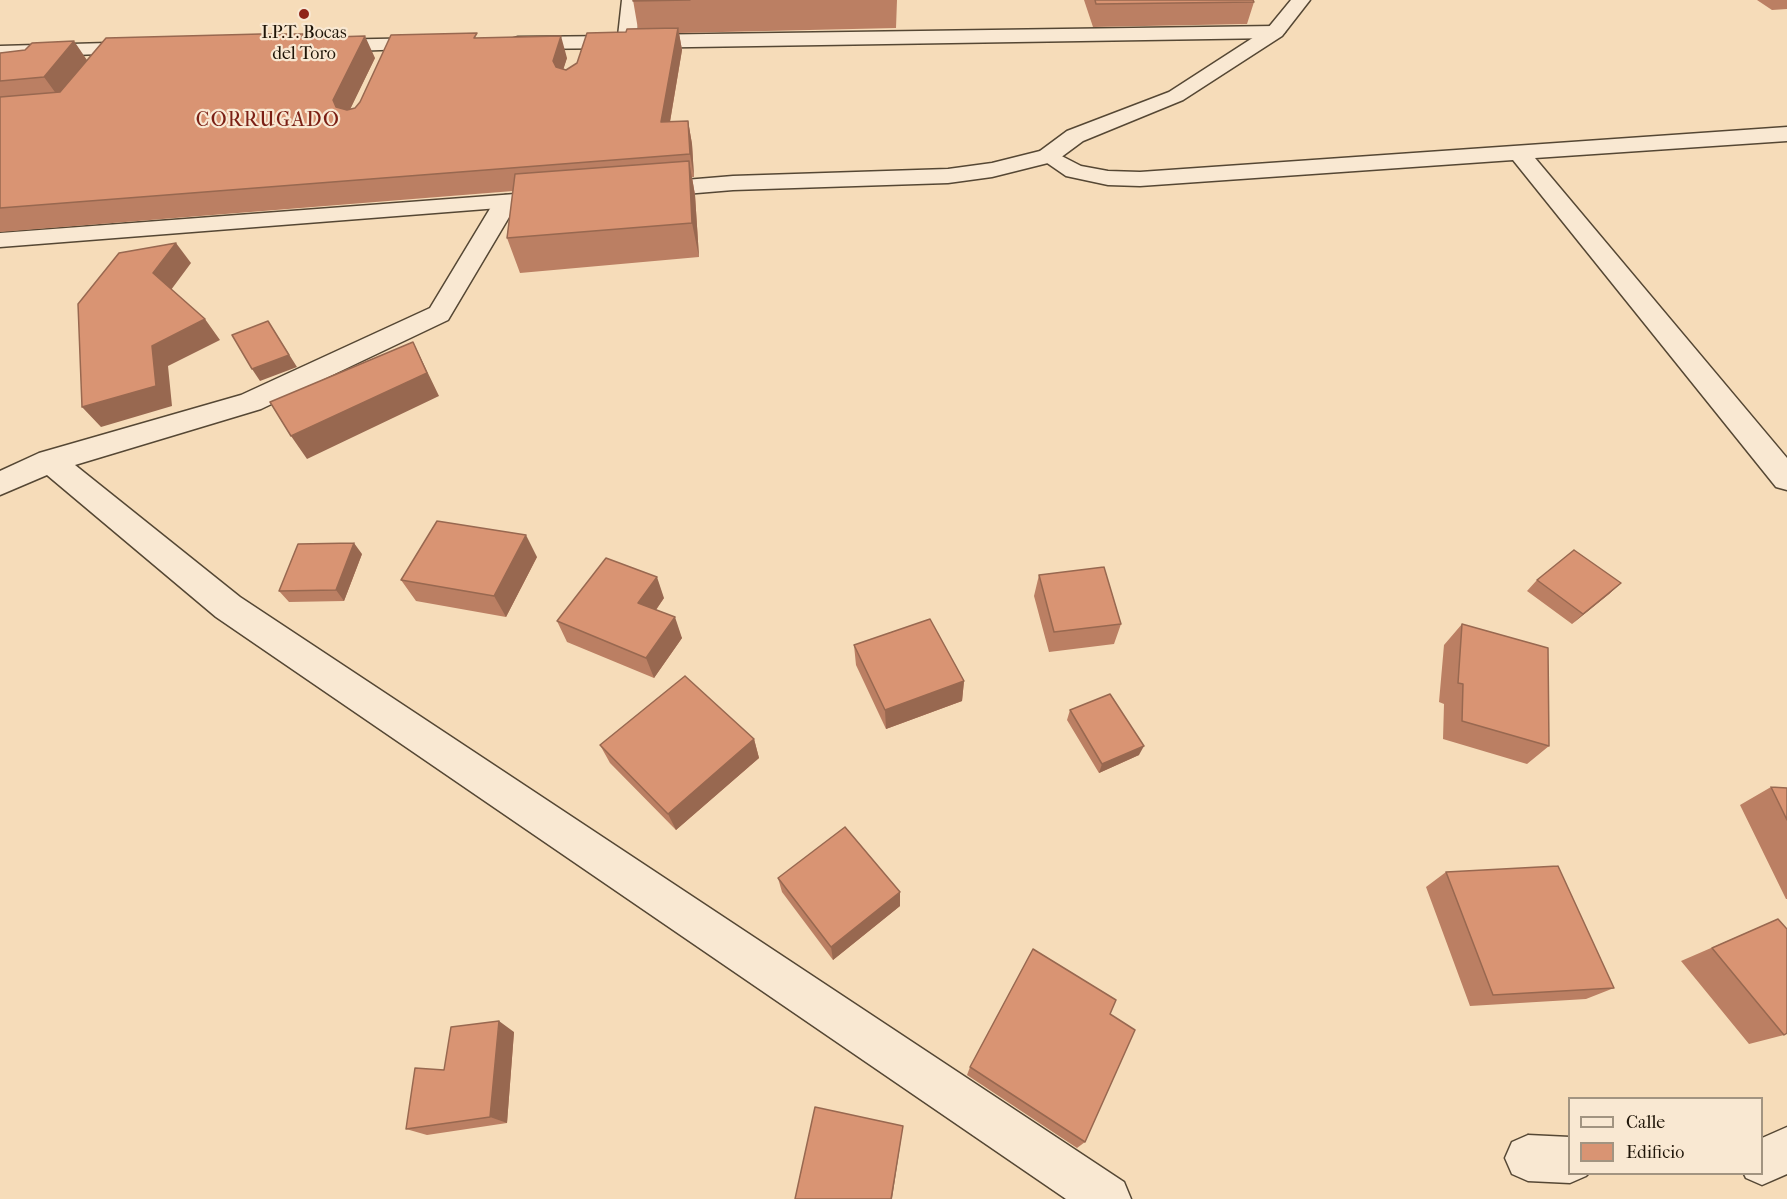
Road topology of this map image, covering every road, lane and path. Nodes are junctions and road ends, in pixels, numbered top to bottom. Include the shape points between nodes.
1 (632, 0) edge
2 (1301, 0) edge
3 (1275, 32) junction
4 (627, 42) junction
5 (584, 43) junction
6 (453, 44) edge
7 (501, 44) edge
8 (393, 45) junction
9 (301, 46) edge
10 (116, 48) junction
11 (162, 48) edge
12 (0, 52) edge
13 (578, 63) edge
14 (384, 64) edge
15 (98, 69) edge
16 (1787, 134) edge
17 (1519, 153) junction
18 (1048, 156) junction
19 (625, 192) edge
20 (578, 196) edge
21 (506, 202) junction
22 (0, 240) edge
23 (50, 461) junction
24 (1787, 479) edge
25 (0, 484) edge
26 (1787, 1150) edge
27 (1763, 1161) edge
28 (1107, 1199) edge

1 - 4 street
2 - 3 street
3 - 4 street
3 - 18 street via 1176,96 1075,135
4 - 5 street
5 - 7 street
5 - 13 street
6 - 8 street
8 - 9 street
8 - 14 street
10 - 11 street
10 - 12 street
10 - 15 street
16 - 17 street
17 - 18 street via 1140,179 1074,171
17 - 24 street
18 - 19 street via 948,176 733,183
20 - 21 street
21 - 22 street
21 - 23 street via 439,314 251,402
23 - 25 street
23 - 28 street via 228,607
26 - 27 street

